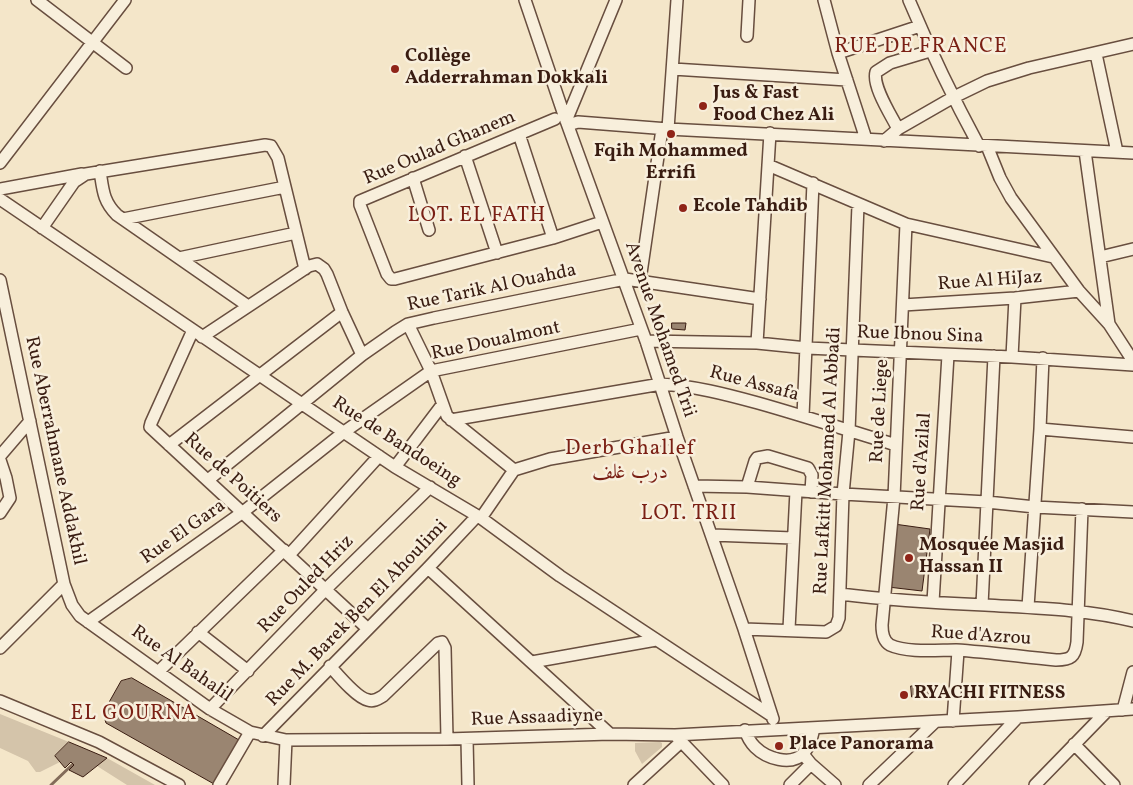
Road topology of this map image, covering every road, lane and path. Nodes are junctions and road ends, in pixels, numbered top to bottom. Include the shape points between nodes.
1 (37, 0) edge
2 (125, 0) edge
3 (525, 0) edge
4 (616, 0) edge
5 (677, 0) edge
6 (749, 0) edge
7 (824, 0) edge
8 (909, 0) edge
9 (920, 26) junction
10 (747, 36) dead end
11 (92, 42) junction
12 (1133, 44) edge
13 (930, 51) junction
14 (838, 53) junction
15 (1096, 54) junction
16 (126, 68) dead end
17 (673, 69) junction
18 (847, 80) junction
19 (952, 98) junction
20 (563, 122) junction
21 (665, 129) junction
22 (898, 129) junction
23 (770, 133) junction
24 (519, 134) junction
25 (866, 139) junction
26 (884, 141) junction
27 (983, 146) junction
28 (1085, 151) junction
29 (1117, 152) junction
30 (1133, 153) edge
31 (465, 156) junction
32 (0, 163) edge
33 (768, 165) junction
34 (100, 172) junction
35 (86, 174) junction
36 (413, 178) junction
37 (813, 183) junction
38 (285, 188) junction
39 (0, 189) edge
40 (0, 199) edge
41 (858, 205) junction
42 (123, 219) junction
43 (602, 222) junction
44 (906, 224) junction
45 (42, 228) junction
46 (430, 230) dead end
47 (296, 233) junction
48 (553, 238) junction
49 (1133, 249) edge
50 (497, 253) junction
51 (1053, 257) junction
52 (1100, 257) junction
53 (179, 258) junction
54 (305, 269) junction
55 (625, 279) junction
56 (0, 280) edge
57 (640, 280) junction
58 (1078, 291) junction
59 (1015, 298) junction
60 (760, 299) junction
61 (903, 305) junction
62 (248, 306) junction
63 (342, 312) junction
64 (408, 324) junction
65 (1109, 324) junction
66 (641, 329) junction
67 (197, 334) junction
68 (646, 340) junction
69 (757, 343) junction
70 (807, 348) junction
71 (852, 350) junction
72 (902, 353) junction
73 (362, 355) junction
74 (948, 355) junction
75 (994, 356) junction
76 (1012, 357) junction
77 (1043, 358) junction
78 (1133, 361) edge
79 (430, 372) junction
80 (260, 374) junction
81 (661, 384) junction
82 (303, 403) junction
83 (442, 405) junction
84 (803, 416) junction
85 (451, 420) junction
86 (30, 421) junction
87 (1040, 430) junction
88 (849, 431) junction
89 (344, 432) junction
90 (677, 437) junction
91 (1133, 437) edge
92 (169, 445) junction
93 (896, 445) junction
94 (0, 456) edge
95 (379, 456) junction
96 (0, 460) edge
97 (395, 467) junction
98 (514, 470) junction
99 (208, 480) junction
100 (694, 486) junction
101 (430, 487) junction
102 (747, 487) junction
103 (796, 491) junction
104 (811, 492) junction
105 (842, 494) junction
106 (894, 497) junction
107 (938, 499) junction
108 (987, 502) junction
109 (1035, 507) junction
110 (1082, 509) junction
111 (0, 512) edge
112 (244, 512) junction
113 (1133, 512) edge
114 (479, 517) junction
115 (712, 535) junction
116 (792, 538) junction
117 (287, 552) junction
118 (428, 568) junction
119 (64, 584) junction
120 (326, 589) junction
121 (840, 594) junction
122 (885, 599) junction
123 (933, 602) junction
124 (982, 605) junction
125 (1028, 607) junction
126 (1078, 611) junction
127 (1133, 621) edge
128 (88, 622) junction
129 (368, 629) junction
130 (744, 629) junction
131 (789, 629) junction
132 (198, 632) junction
133 (656, 640) junction
134 (0, 648) edge
135 (958, 650) junction
136 (532, 662) junction
137 (330, 666) junction
138 (248, 671) junction
139 (158, 672) junction
140 (1133, 672) edge
141 (0, 701) edge
142 (210, 709) junction
143 (1128, 710) edge
144 (1106, 712) junction
145 (772, 716) junction
146 (1018, 717) junction
147 (953, 721) junction
148 (934, 722) junction
149 (814, 728) junction
150 (783, 729) junction
151 (745, 730) junction
152 (250, 732) junction
153 (610, 734) junction
154 (263, 736) junction
155 (678, 738) junction
156 (448, 739) junction
157 (467, 739) junction
158 (286, 740) junction
159 (1074, 744) junction
160 (803, 754) junction
161 (811, 764) junction
162 (719, 784) edge
163 (179, 785) edge
164 (219, 785) edge
165 (284, 785) edge
166 (468, 785) edge
167 (634, 785) edge
168 (790, 785) edge
169 (835, 785) edge
170 (869, 785) edge
171 (954, 785) edge
172 (1035, 785) edge
173 (1114, 785) edge

1 - 11 street
2 - 11 street
3 - 20 street, Avenue Mohamed Trii
4 - 20 street
5 - 17 street
6 - 10 street
7 - 14 street
8 - 9 street
9 - 13 street
9 - 14 street
11 - 16 street
11 - 32 street
12 - 15 street
13 - 19 street
13 - 22 street via 890,63 876,72 874,78
14 - 18 street
15 - 19 street via 1002,76
15 - 29 street
17 - 18 street
17 - 21 street
18 - 25 street
19 - 22 street
19 - 27 street
20 - 21 street, Rue Oulad Ghanem
20 - 24 street, Rue Oulad Ghanem
20 - 43 street, Avenue Mohamed Trii
21 - 23 street, Rue Oulad Ghanem
21 - 57 street
22 - 26 street
23 - 25 street, Rue Oulad Ghanem
23 - 33 street
24 - 31 street, Rue Oulad Ghanem
24 - 48 street
25 - 26 street, Rue Oulad Ghanem
26 - 27 street, Rue Oulad Ghanem
27 - 28 street, Rue Oulad Ghanem
27 - 51 street via 1011,198
28 - 29 street, Rue Oulad Ghanem
28 - 52 street
29 - 30 street, Rue Oulad Ghanem
31 - 36 street, Rue Oulad Ghanem
31 - 50 street
33 - 37 street
33 - 60 street
34 - 35 street
34 - 38 street via 265,144 271,146 278,158
34 - 42 street via 105,200
35 - 39 street
35 - 45 street via 74,182
36 - 46 street
36 - 50 street, Rue Oulad Ghanem via 359,203 390,278
37 - 41 street
37 - 70 street
38 - 42 street
38 - 47 street
40 - 45 street, Rue de Bandoeing
41 - 44 street
41 - 71 street, Rue Lafkitt Mohamed Al Abbadi
42 - 53 street
43 - 48 street
43 - 55 street, Avenue Mohamed Trii
44 - 51 street
44 - 61 street, Rue de Liege
45 - 67 street, Rue de Bandoeing
47 - 53 street
47 - 54 street
48 - 50 street
49 - 52 street
51 - 58 street
52 - 65 street
53 - 62 street
54 - 62 street
54 - 63 street via 317,264 324,269
55 - 57 street, Rue Tarik Al Ouahda
55 - 64 street, Rue Tarik Al Ouahda
55 - 66 street, Avenue Mohamed Trii
56 - 86 street, Rue Aberrahmane Addakhil
57 - 60 street, Rue Tarik Al Ouahda
58 - 59 street, Rue Al HiJaz
58 - 65 street
59 - 61 street, Rue Al HiJaz
59 - 76 street
60 - 69 street
61 - 72 street, Rue de Liege
62 - 67 street
63 - 73 street
63 - 80 street
64 - 73 street, Rue Tarik Al Ouahda
64 - 79 street
65 - 78 street
66 - 68 street, Avenue Mohamed Trii
66 - 79 street, Rue Doualmont
67 - 80 street, Rue de Bandoeing
67 - 92 street, Rue de Poitiers via 150,425
68 - 69 street, Rue Ibnou Sina
68 - 81 street, Avenue Mohamed Trii
69 - 70 street, Rue Ibnou Sina
70 - 71 street, Rue Ibnou Sina
70 - 84 street
71 - 72 street, Rue Ibnou Sina
71 - 88 street, Rue Lafkitt Mohamed Al Abbadi
72 - 74 street, Rue Ibnou Sina
72 - 93 street, Rue de Liege
73 - 82 street, Rue Tarik Al Ouahda
74 - 75 street, Rue Ibnou Sina
74 - 107 street, Rue d'Azilal
75 - 76 street, Rue Ibnou Sina
75 - 108 street
76 - 77 street, Rue Ibnou Sina
77 - 78 street, Rue Ibnou Sina
77 - 87 street
79 - 83 street
79 - 89 street, Rue Doualmont
80 - 82 street, Rue de Bandoeing
80 - 92 street
81 - 84 street, Rue Assafa via 704,389
81 - 85 street, Rue Assafa
81 - 90 street, Avenue Mohamed Trii
82 - 89 street, Rue de Bandoeing
82 - 99 street, Rue Tarik Al Ouahda
83 - 85 street
83 - 97 street
84 - 88 street, Rue Assafa
85 - 98 street
86 - 94 street
86 - 119 street, Rue Aberrahmane Addakhil
87 - 91 street
87 - 109 street
88 - 93 street, Rue Assafa
88 - 105 street, Rue Lafkitt Mohamed Al Abbadi
89 - 95 street, Rue de Bandoeing
89 - 112 street, Rue El Gara
90 - 98 street via 550,459
90 - 100 street, Avenue Mohamed Trii
92 - 99 street, Rue de Poitiers
93 - 106 street, Rue de Liege
95 - 97 street, Rue de Bandoeing
95 - 117 street
96 - 111 street via 10,498
97 - 101 street, Rue de Bandoeing
98 - 114 street, Rue M. Barek Ben El Ahoulimi
99 - 112 street, Rue de Poitiers
100 - 102 street
100 - 115 street, Avenue Mohamed Trii
101 - 114 street, Rue de Bandoeing
101 - 120 street, Rue Ouled Hriz
102 - 103 street
102 - 104 street via 758,458 768,456 808,468 812,475
103 - 104 street
103 - 116 street
104 - 105 street
105 - 106 street
105 - 121 street, Rue Lafkitt Mohamed Al Abbadi
106 - 107 street
106 - 122 street, Rue de Liege
107 - 108 street
107 - 123 street, Rue d'Azilal
108 - 109 street
108 - 124 street
109 - 110 street
109 - 125 street
110 - 113 street
110 - 126 street, Rue d'Azrou
112 - 117 street, Rue de Poitiers
112 - 128 street, Rue El Gara
114 - 118 street, Rue M. Barek Ben El Ahoulimi
114 - 133 street, Rue de Bandoeing
115 - 116 street
115 - 130 street, Avenue Mohamed Trii
116 - 131 street
117 - 120 street, Rue de Poitiers
117 - 132 street
118 - 129 street, Rue M. Barek Ben El Ahoulimi
118 - 136 street
119 - 128 street, Rue Aberrahmane Addakhil via 72,605
119 - 134 street
120 - 129 street, Rue de Poitiers
120 - 138 street, Rue Ouled Hriz
121 - 122 street
121 - 131 street, Rue Lafkitt Mohamed Al Abbadi via 839,618 832,630
122 - 123 street
122 - 135 street, Rue d'Azrou via 882,634 888,644 909,649
123 - 124 street
124 - 125 street
125 - 126 street
126 - 127 street
126 - 135 street, Rue d'Azrou via 1076,651 1066,660
128 - 139 street, Rue Al Bahalil
129 - 137 street, Rue M. Barek Ben El Ahoulimi
130 - 131 street, Rue Lafkitt Mohamed Al Abbadi
130 - 145 street, Avenue Mohamed Trii
132 - 138 street
132 - 139 street
133 - 136 street
133 - 145 street, Rue de Bandoeing
135 - 147 street
136 - 153 street
137 - 154 street, Rue M. Barek Ben El Ahoulimi
137 - 156 street via 359,696 371,701 383,696 438,642 442,642 445,648
138 - 142 street, Rue Ouled Hriz
139 - 142 street, Rue Al Bahalil
140 - 143 street
141 - 163 street via 98,742
142 - 152 street, Rue Al Bahalil
143 - 144 street, Rue Assaadiyne
144 - 146 street, Rue Assaadiyne
144 - 159 street
145 - 150 street, Avenue Mohamed Trii
146 - 147 street, Rue Assaadiyne
146 - 171 street
147 - 148 street, Rue Assaadiyne
148 - 149 street, Rue Assaadiyne
148 - 170 street
149 - 150 street, Rue Assaadiyne
149 - 160 street
150 - 151 street, Rue Assaadiyne
151 - 155 street, Rue Assaadiyne
151 - 160 street via 752,743 764,754 785,760
152 - 154 street, Rue Al Bahalil
152 - 164 street
153 - 155 street, Rue Assaadiyne
153 - 157 street, Rue Assaadiyne
154 - 158 street, Rue Al Bahalil
155 - 162 street
155 - 167 street
156 - 157 street, Rue Assaadiyne
156 - 158 street, Rue Assaadiyne
157 - 166 street
158 - 165 street
159 - 172 street
159 - 173 street
160 - 161 street
161 - 168 street
161 - 169 street

